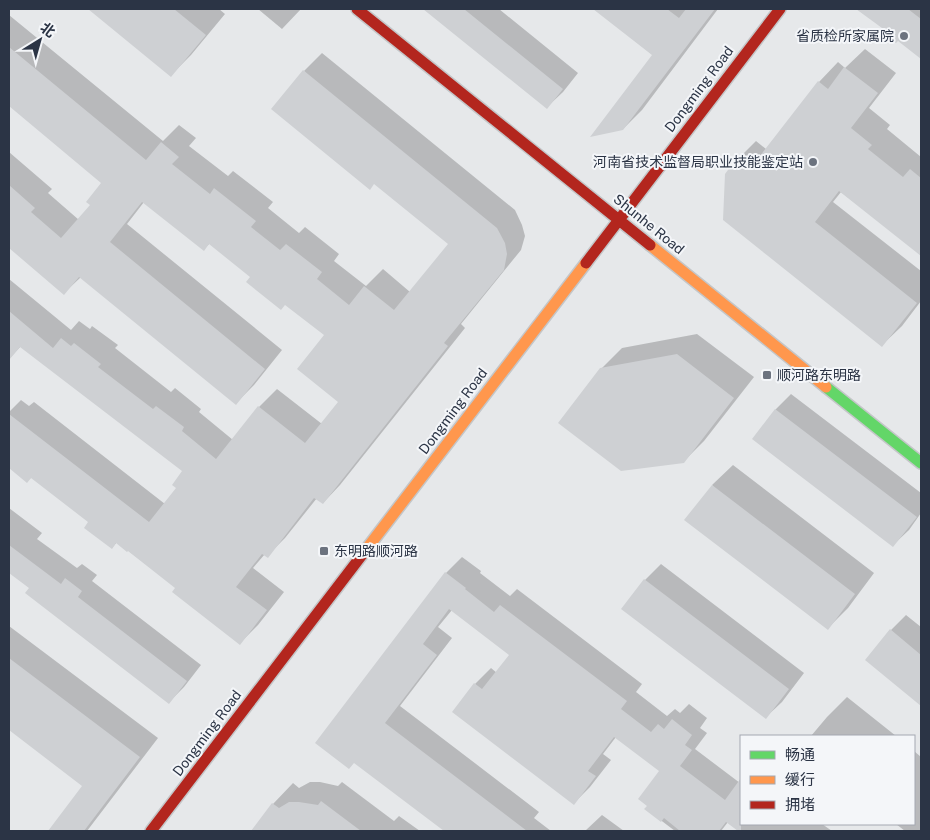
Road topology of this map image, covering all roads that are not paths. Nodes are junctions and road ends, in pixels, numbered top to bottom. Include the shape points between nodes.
1 (357, 9) edge
2 (780, 9) edge
3 (618, 219) junction
4 (921, 463) edge
5 (151, 831) edge

1 - 3 street, Shunhe Road
2 - 3 street, Dongming Road
3 - 4 street, Shunhe Road
3 - 5 street, Dongming Road

